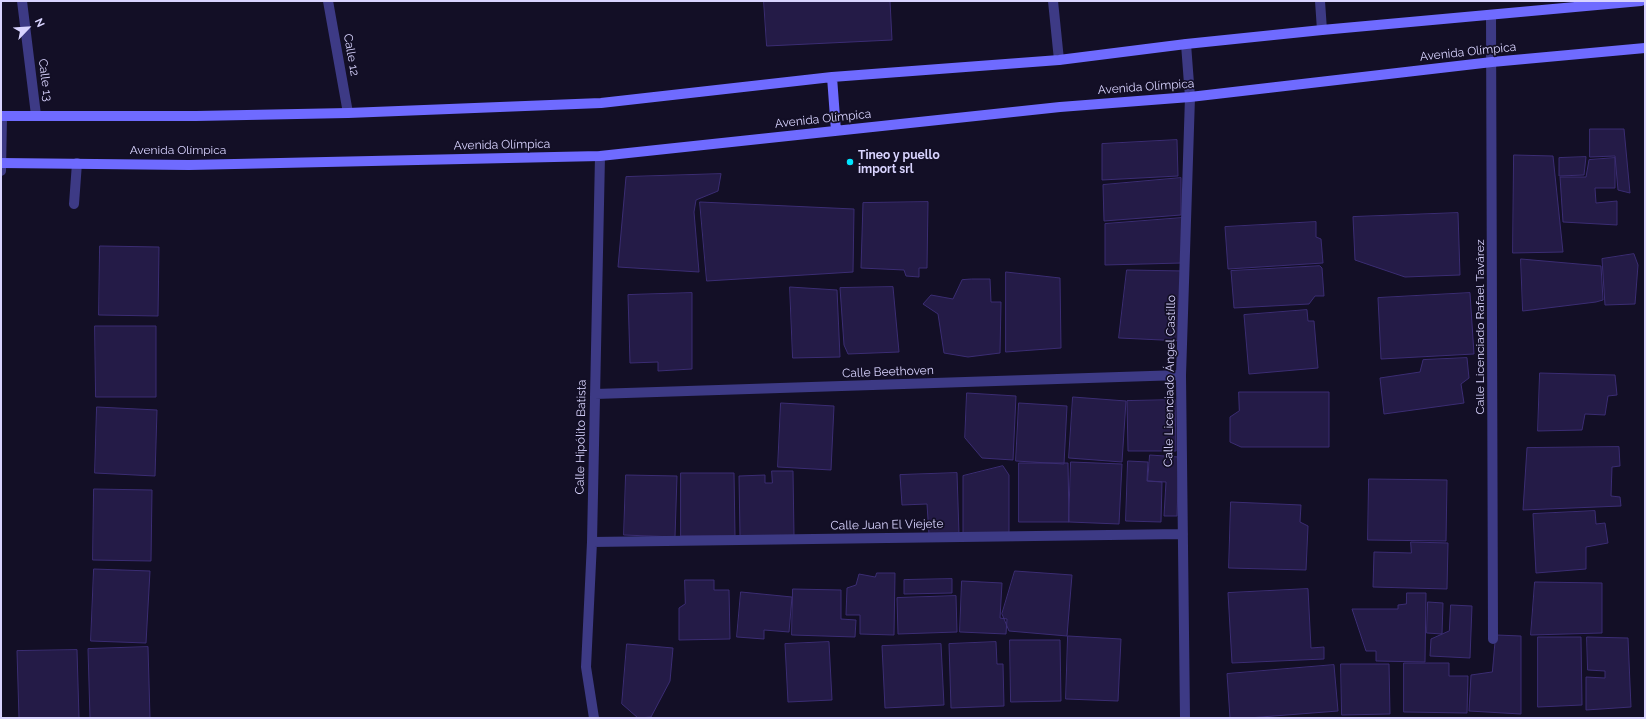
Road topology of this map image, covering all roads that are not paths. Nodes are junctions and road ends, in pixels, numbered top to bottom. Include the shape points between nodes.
1 (22, 1) edge
2 (328, 1) edge
3 (1053, 1) edge
4 (1320, 1) edge
5 (1641, 1) edge
6 (1491, 15) junction
7 (1322, 30) junction
8 (1186, 44) junction
9 (1645, 48) edge
10 (1059, 60) junction
11 (1492, 62) junction
12 (832, 77) junction
13 (1190, 97) junction
14 (348, 113) junction
15 (2, 116) edge
16 (36, 116) junction
17 (836, 131) junction
18 (600, 156) junction
19 (1, 163) edge
20 (77, 163) junction
21 (1, 171) edge
22 (74, 204) dead end
23 (1181, 375) junction
24 (595, 394) junction
25 (1183, 534) junction
26 (592, 542) junction
27 (1493, 639) dead end
28 (594, 718) edge
29 (1185, 718) edge

1 - 16 street, Calle 13
2 - 14 street, Calle 12
3 - 10 street
4 - 7 street
5 - 6 main road
6 - 7 main road
6 - 11 street, Calle Licenciado Rafael Tavárez
7 - 8 main road
8 - 10 main road
8 - 13 street, Calle Licenciado Ángel Castillo
9 - 11 main road, Avenida Olímpica
10 - 12 main road
11 - 13 main road, Avenida Olímpica
11 - 27 street, Calle Licenciado Rafael Tavárez
12 - 14 main road via 601,103
12 - 17 main road
13 - 17 main road, Avenida Olímpica via 1060,107
13 - 23 street, Calle Licenciado Ángel Castillo
14 - 16 main road
15 - 16 main road
15 - 19 street
17 - 18 main road, Avenida Olímpica
18 - 20 main road, Avenida Olímpica via 189,164
18 - 24 street, Calle Hipólito Batista
19 - 20 main road, Avenida Olímpica
19 - 21 street
20 - 22 street
23 - 24 street, Calle Beethoven
23 - 25 street, Calle Licenciado Ángel Castillo
24 - 26 street, Calle Hipólito Batista
25 - 26 street, Calle Juan El Viejete
25 - 29 street, Calle Licenciado Ángel Castillo
26 - 28 street, Calle Hipólito Batista via 586,667

